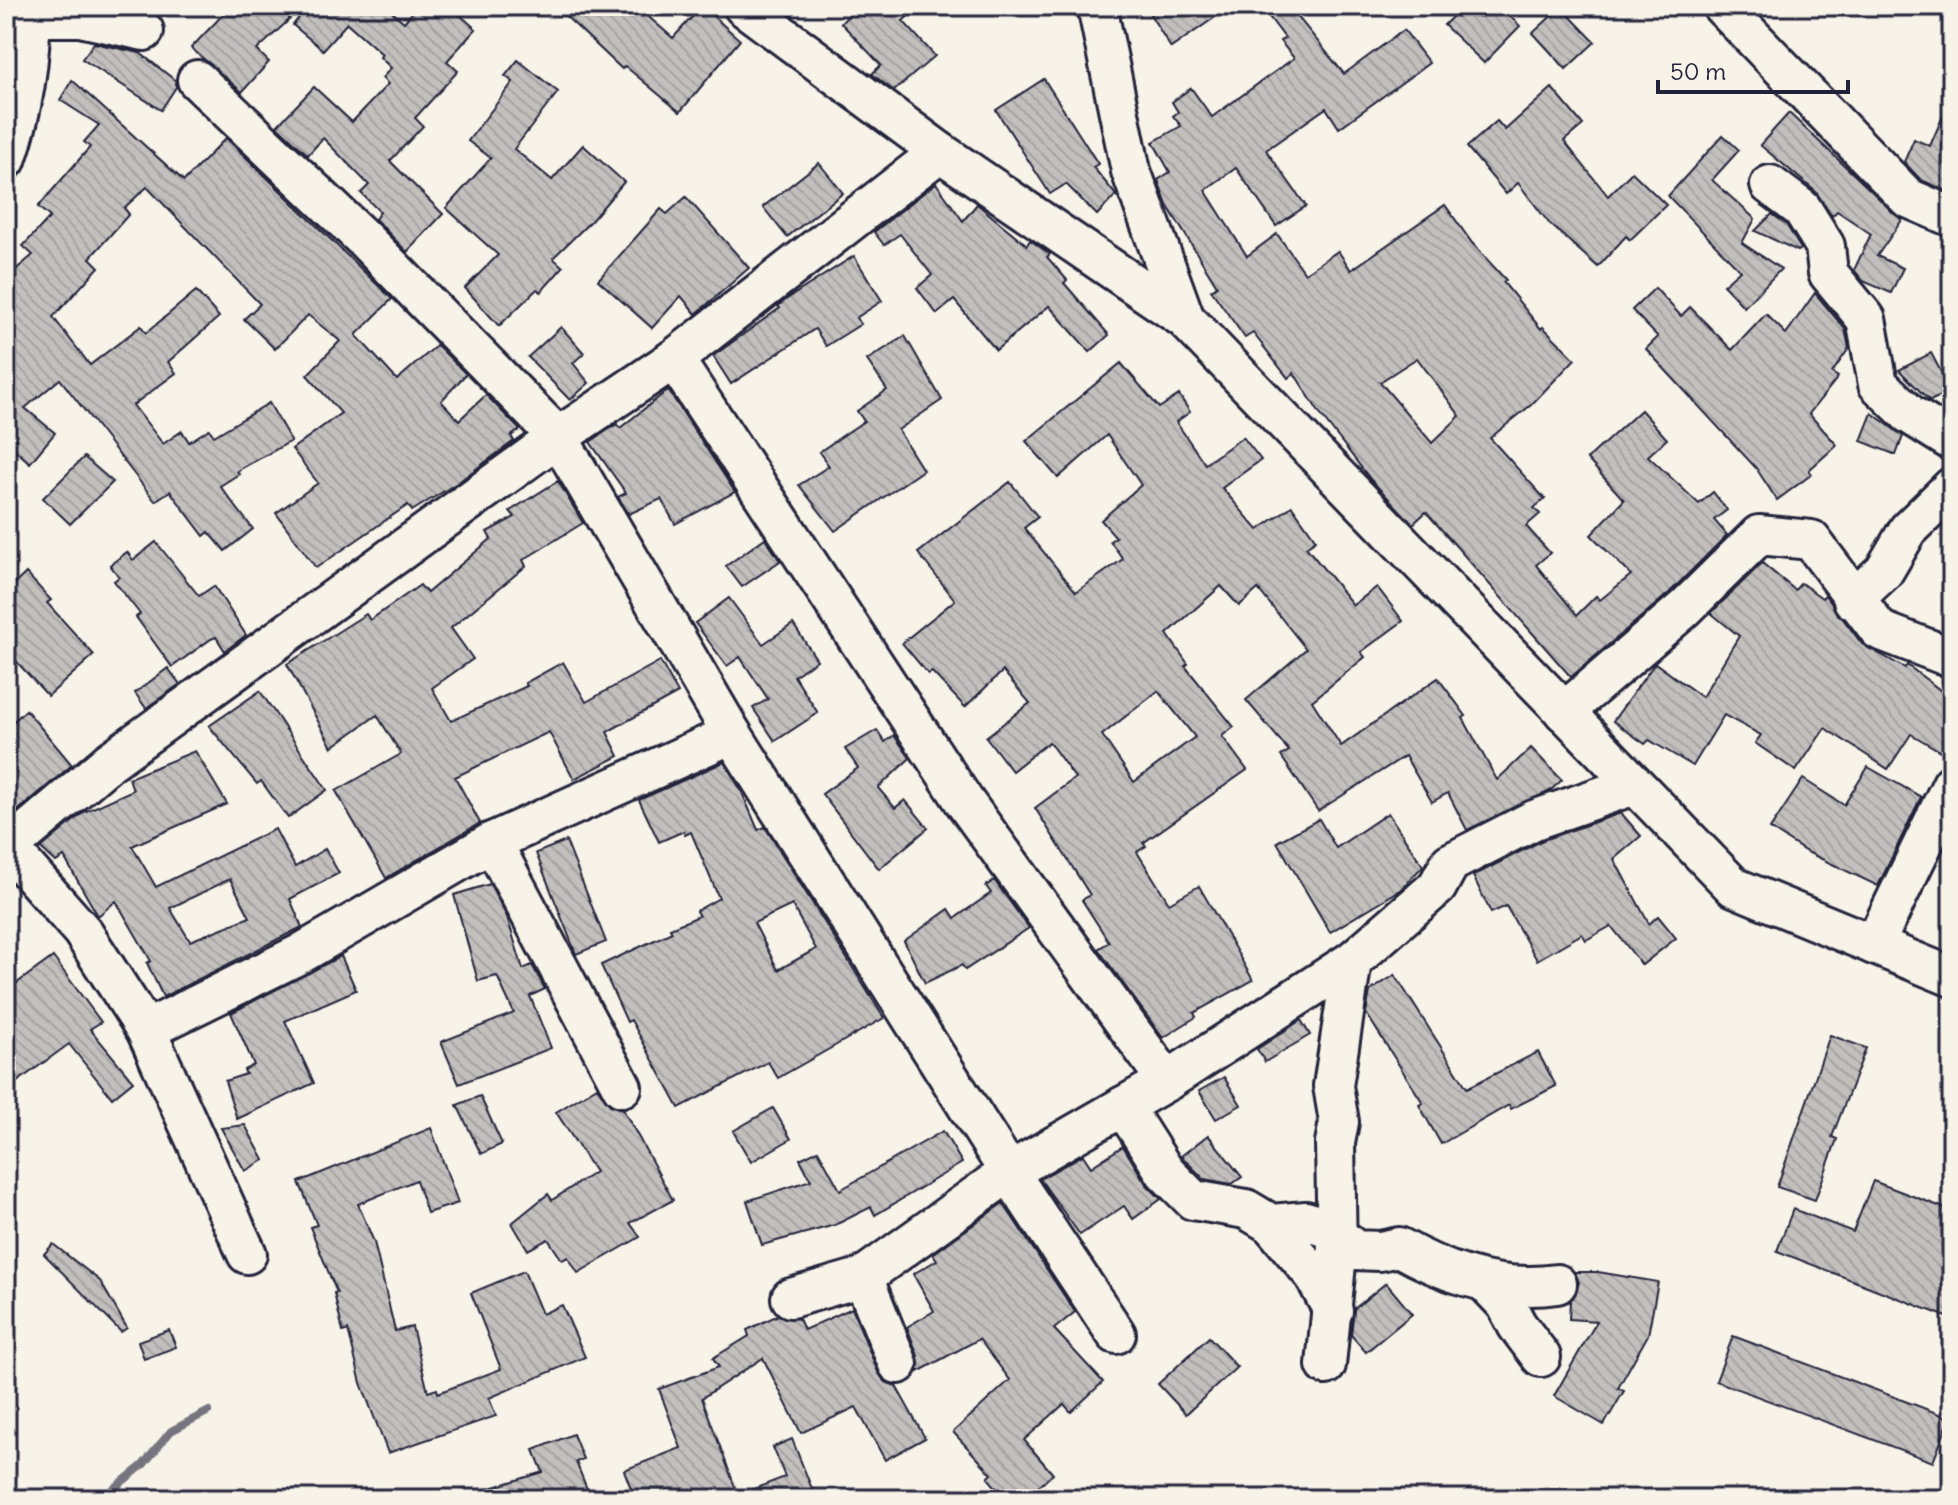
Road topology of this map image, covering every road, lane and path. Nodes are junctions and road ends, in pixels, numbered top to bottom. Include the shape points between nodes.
1 (743, 6) edge
2 (1097, 6) edge
3 (1722, 6) edge
4 (31, 11) edge
5 (144, 31) dead end
6 (18, 60) edge
7 (197, 80) dead end
8 (940, 152) junction
9 (6, 160) edge
10 (1770, 185) dead end
11 (1952, 217) edge
12 (1185, 319) junction
13 (674, 359) junction
14 (558, 437) junction
15 (1952, 441) edge
16 (1952, 487) edge
17 (1853, 600) junction
18 (1952, 658) edge
19 (1564, 712) junction
20 (732, 734) junction
21 (1952, 784) edge
22 (1634, 785) junction
23 (492, 842) junction
24 (7, 846) edge
25 (1874, 945) junction
26 (1352, 961) junction
27 (1952, 977) edge
28 (146, 1030) junction
29 (1167, 1081) junction
30 (622, 1087) dead end
31 (1123, 1106) junction
32 (1009, 1172) junction
33 (1271, 1224) junction
34 (1337, 1237) junction
35 (247, 1254) dead end
36 (863, 1277) junction
37 (1487, 1284) junction
38 (1557, 1284) dead end
39 (791, 1298) dead end
40 (1333, 1311) junction
41 (1116, 1334) dead end
42 (1541, 1357) dead end
43 (898, 1364) dead end
44 (1326, 1365) dead end

1 - 8 street
2 - 12 street via 1131,171
3 - 11 street via 1908,198
4 - 5 street
4 - 6 street
6 - 9 street via 23,111
7 - 14 street via 365,240
8 - 12 street
8 - 13 street
10 - 15 street via 1802,209 1825,246 1828,273 1866,319 1878,384 1909,414
12 - 19 street
13 - 14 street
13 - 29 street via 964,801
14 - 20 street
14 - 24 street via 109,762
16 - 17 street via 1908,530 1884,571
17 - 18 street via 1879,630
17 - 19 street via 1811,540 1759,535 1684,609
19 - 22 street
20 - 23 street
20 - 32 street
21 - 25 street
22 - 25 street via 1734,887
22 - 26 street via 1534,820 1450,863 1437,887
23 - 28 street via 300,954
23 - 30 street
24 - 28 street via 82,931
25 - 27 street
26 - 29 street
26 - 34 street via 1333,1086 1339,1122
28 - 35 street
29 - 31 street
31 - 32 street
31 - 33 street via 1165,1172 1193,1200 1246,1209
32 - 36 street
32 - 41 street
33 - 34 street via 1306,1221
33 - 40 street via 1314,1275
34 - 37 street via 1355,1250 1399,1247
34 - 40 street
36 - 39 street
36 - 43 street
37 - 38 street
37 - 42 street
40 - 44 street

